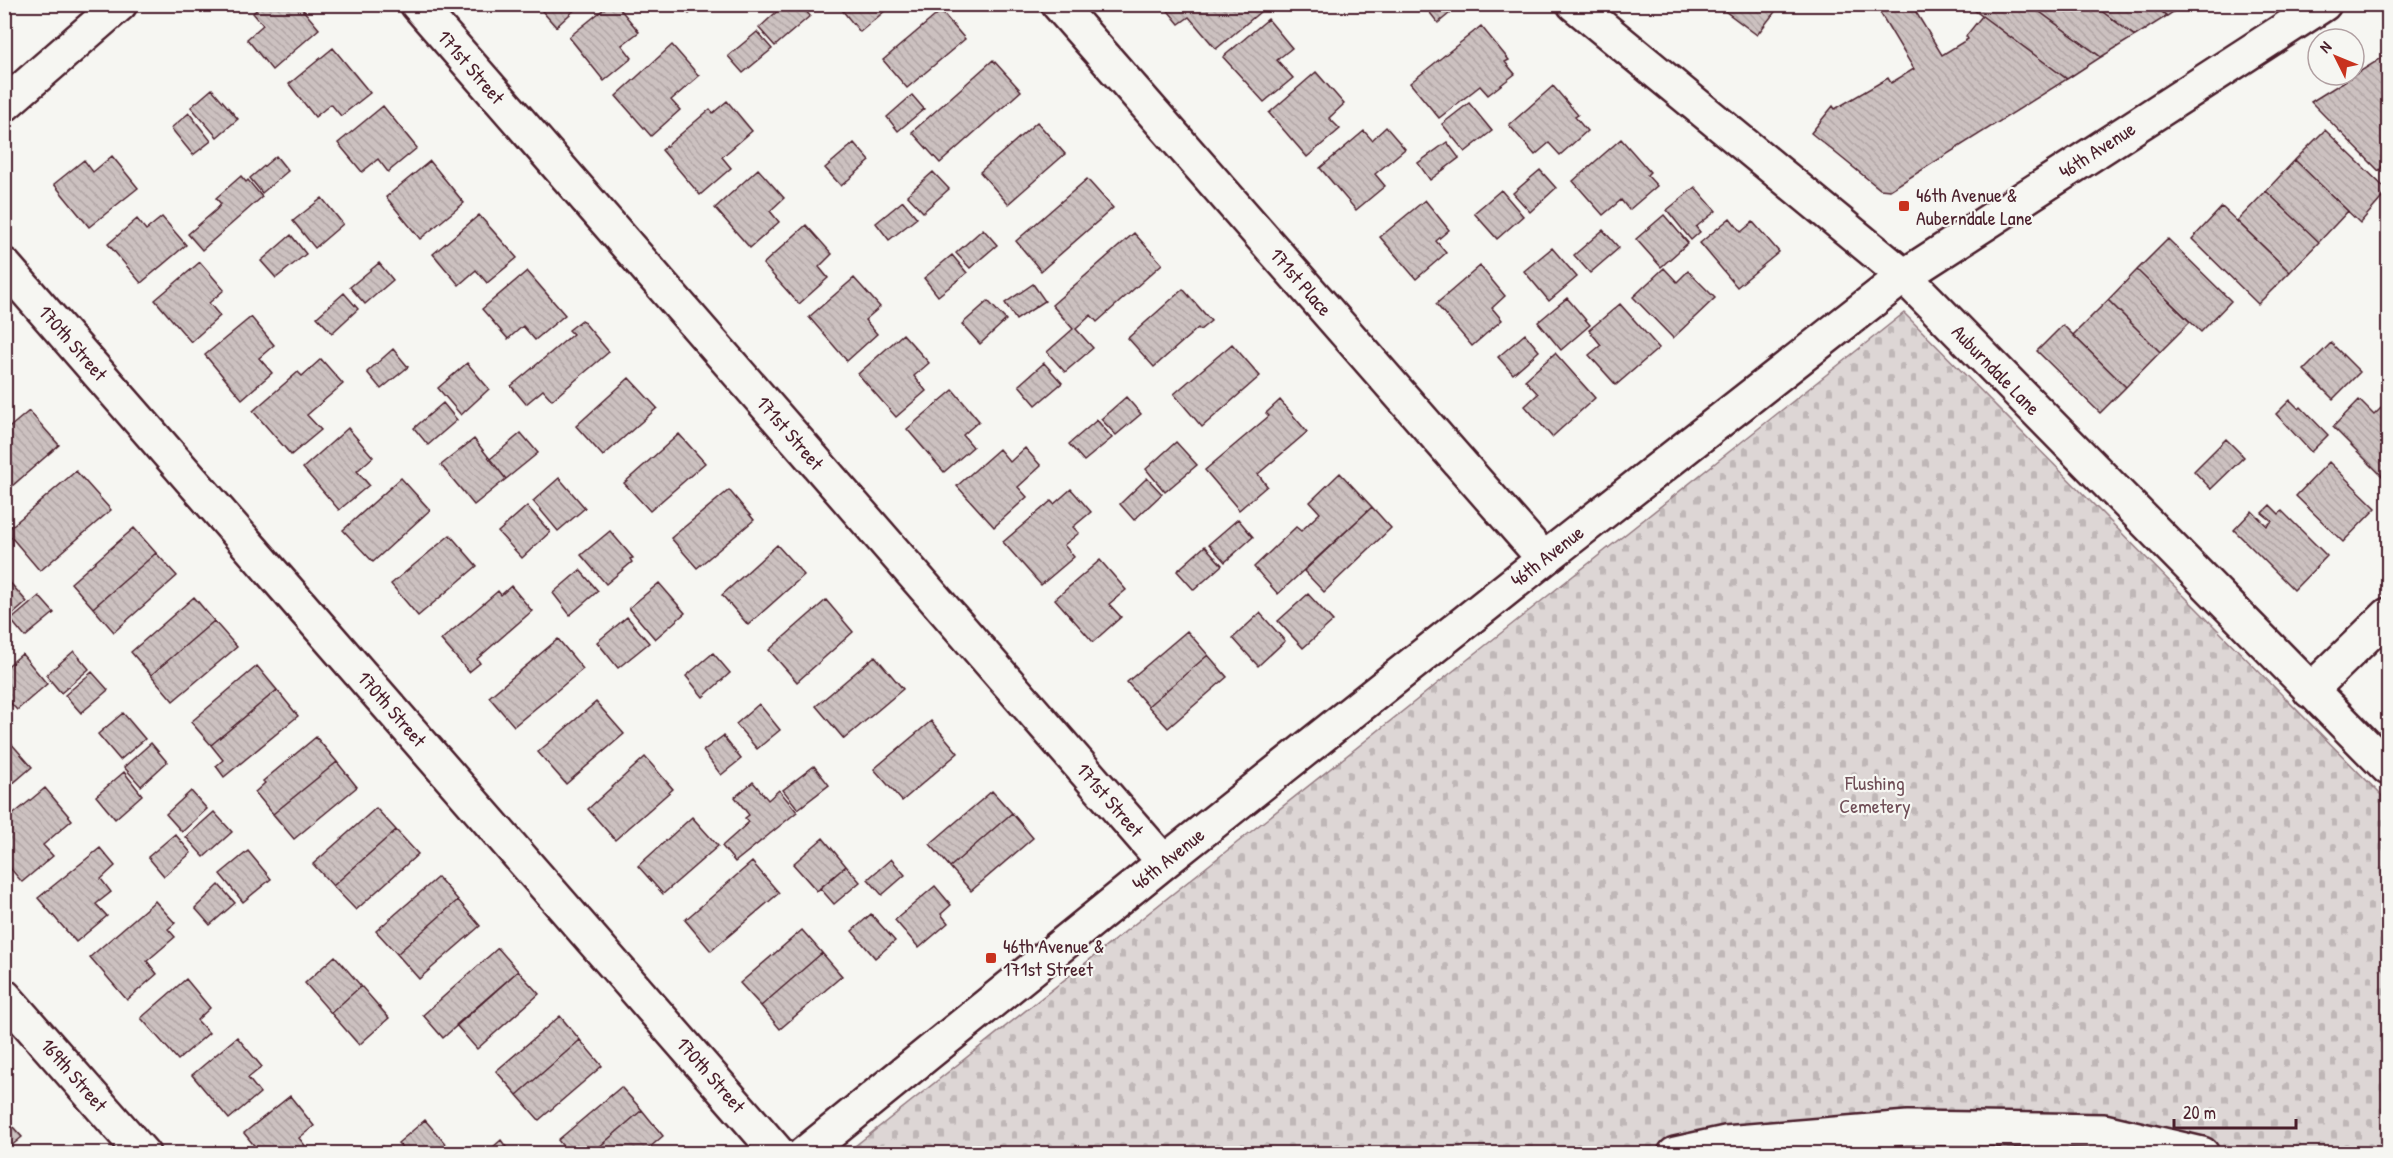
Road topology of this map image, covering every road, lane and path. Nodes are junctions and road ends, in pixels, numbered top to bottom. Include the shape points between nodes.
1 (120, 4) edge
2 (417, 4) edge
3 (1058, 4) edge
4 (1574, 4) edge
5 (2324, 4) edge
6 (4, 105) edge
7 (4, 265) edge
8 (1904, 276) junction
9 (1544, 559) junction
10 (2388, 615) edge
11 (2310, 691) junction
12 (2388, 768) edge
13 (1164, 862) junction
14 (4, 996) edge
15 (143, 1154) edge
16 (779, 1154) edge
17 (804, 1154) edge
18 (1675, 1154) edge
19 (2202, 1154) edge

1 - 6 street
2 - 13 street, 171st Street
3 - 9 street, 171st Place
4 - 8 street, Auburndale Lane
5 - 8 street, 46th Avenue
7 - 16 street, 170th Street
8 - 9 street, 46th Avenue
8 - 11 street, Auburndale Lane
9 - 13 street, 46th Avenue
10 - 11 street
11 - 12 street, Auburndale Lane
13 - 17 street, 46th Avenue
14 - 15 street, 169th Street
18 - 19 street via 1725,1143 1908,1128 2104,1131

